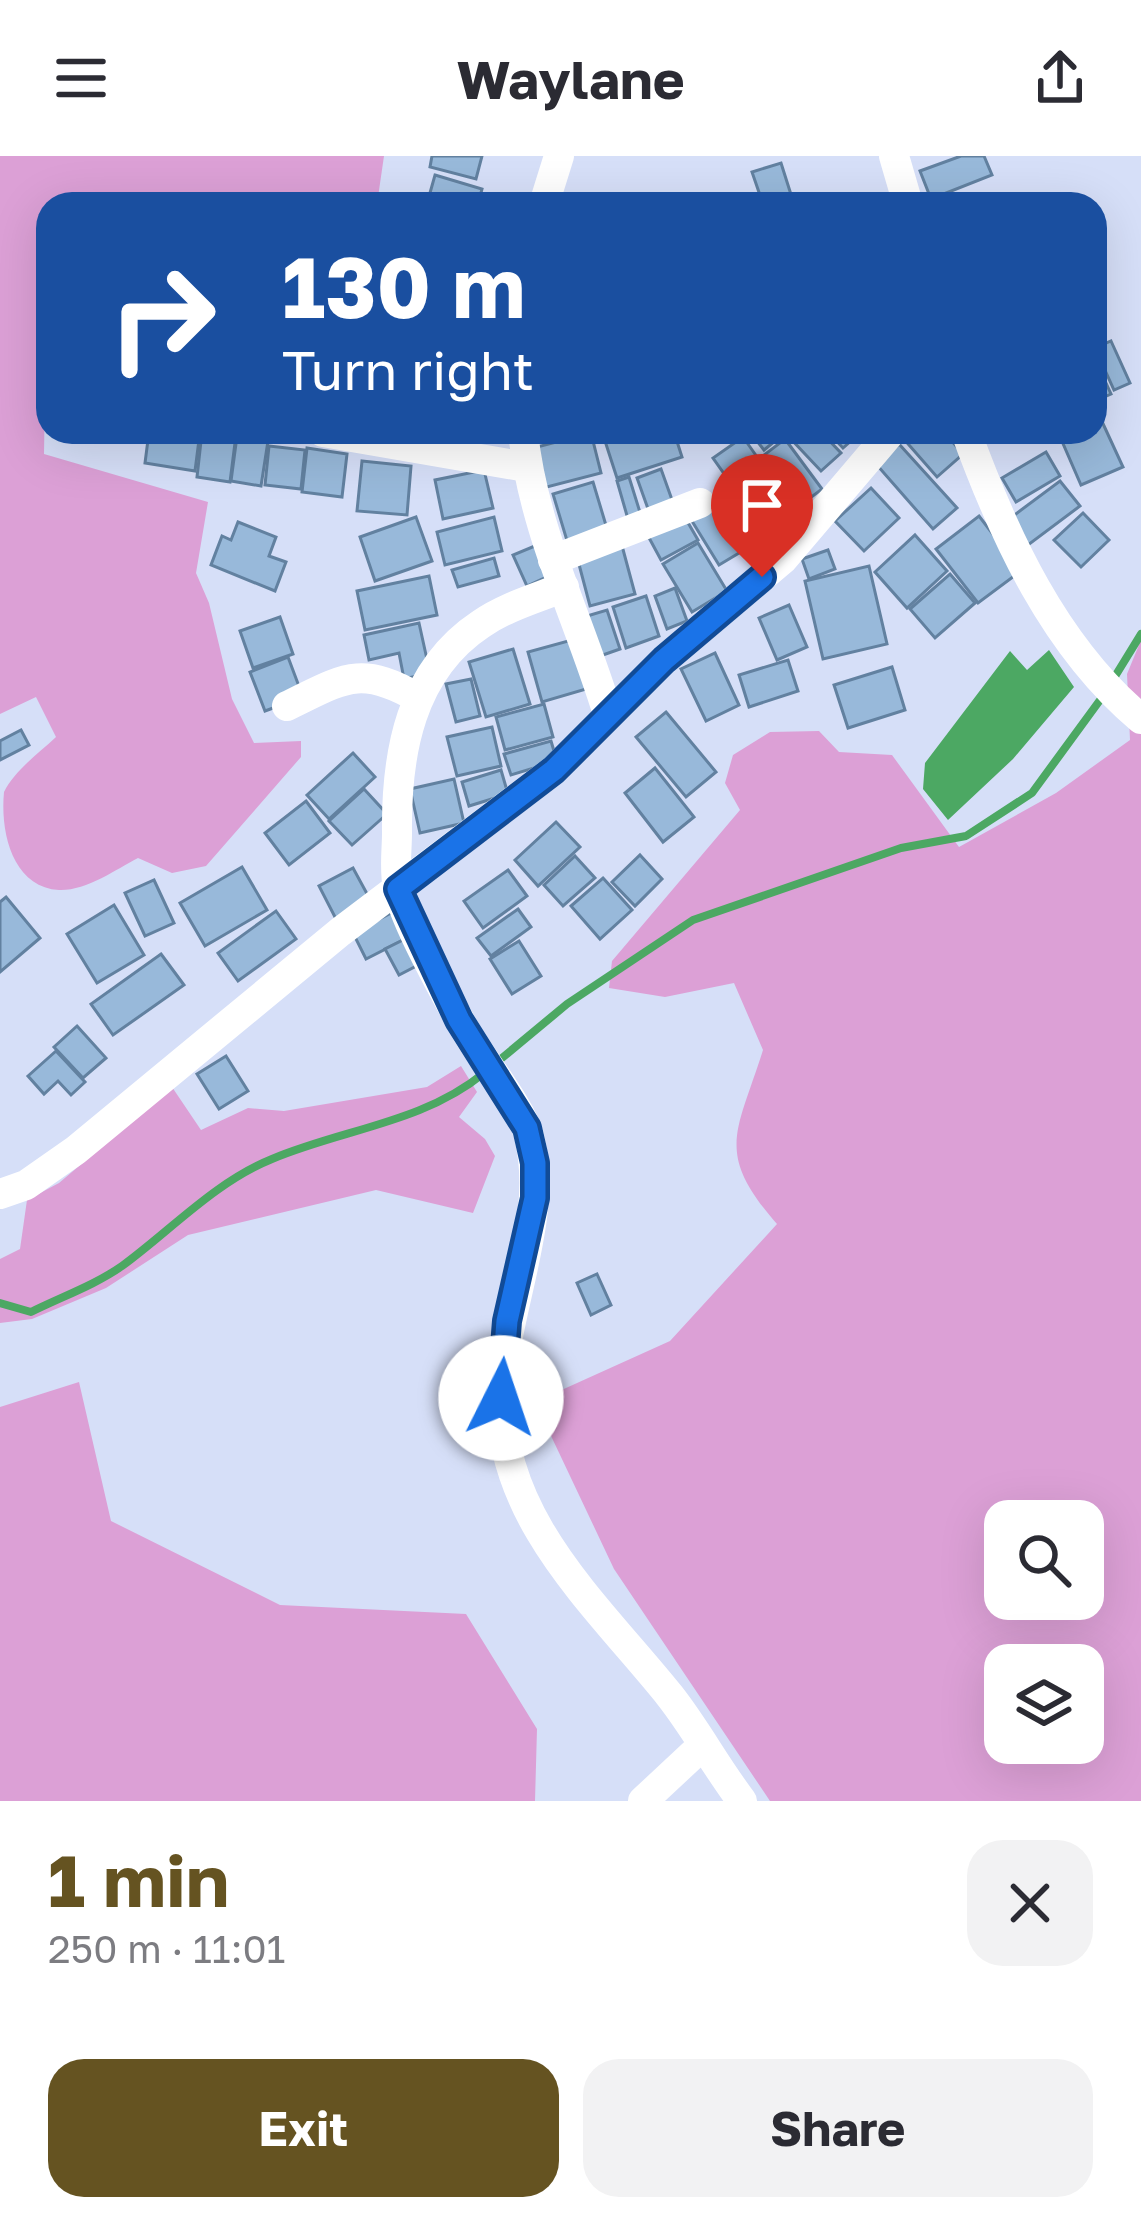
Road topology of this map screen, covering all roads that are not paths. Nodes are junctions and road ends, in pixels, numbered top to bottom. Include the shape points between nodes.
1 (559, 156) edge
2 (894, 156) edge
3 (548, 192) edge
4 (904, 192) edge
5 (393, 444) edge
6 (524, 444) edge
7 (881, 444) edge
8 (970, 444) edge
9 (526, 467) junction
10 (700, 503) dead end
11 (559, 573) junction
12 (418, 698) junction
13 (287, 706) dead end
14 (1131, 711) edge
15 (608, 714) junction
16 (398, 889) junction
17 (0, 1194) edge
18 (703, 1744) junction
19 (643, 1801) edge
20 (742, 1801) edge

1 - 3 street
2 - 4 street
5 - 9 street
6 - 9 street
7 - 15 street via 783,559
8 - 14 street via 1024,568 1082,656
9 - 11 street
10 - 11 street
11 - 12 street via 451,650
11 - 15 street
12 - 13 street via 360,675
12 - 16 street via 397,791
15 - 16 street via 554,770
16 - 17 street via 76,1150
16 - 18 street via 459,1020 527,1128 535,1163 535,1198 507,1321 507,1464 535,1529
18 - 19 street
18 - 20 street

